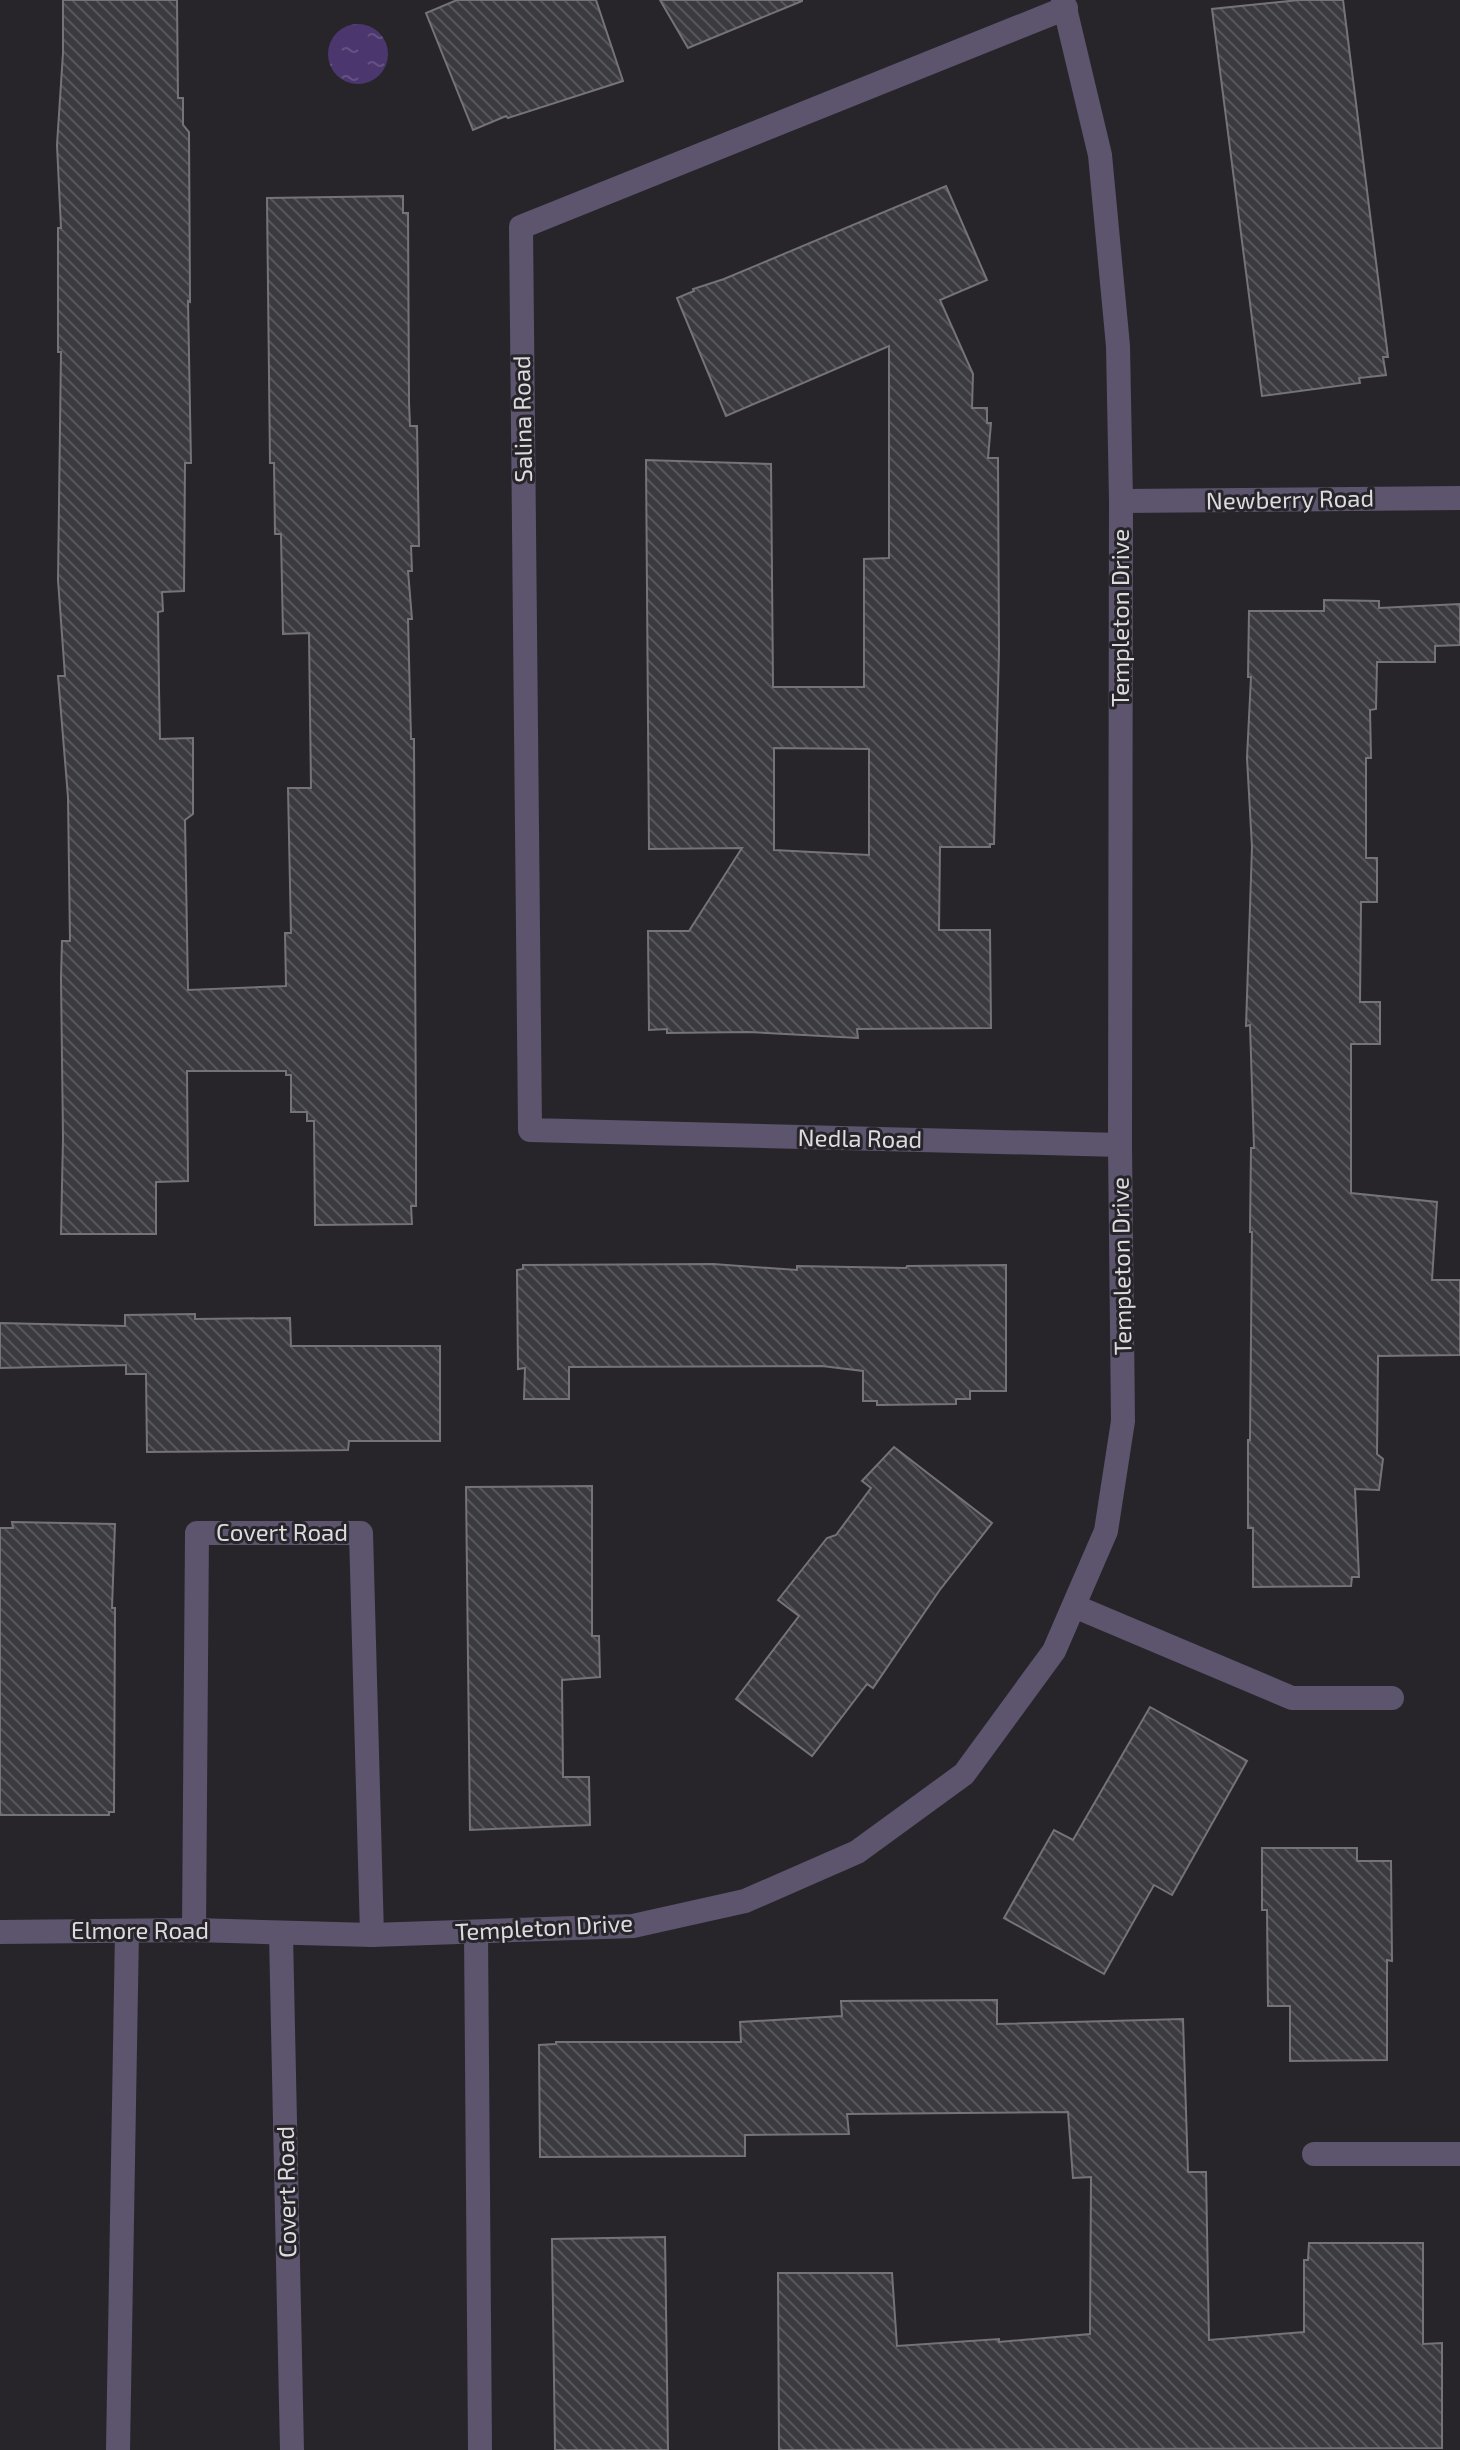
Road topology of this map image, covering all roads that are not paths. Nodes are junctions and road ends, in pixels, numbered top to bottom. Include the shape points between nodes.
1 (1064, 4) edge
2 (1460, 498) edge
3 (1121, 501) junction
4 (599, 1132) joint
5 (1120, 1145) junction
6 (1074, 1606) junction
7 (1392, 1698) dead end
8 (194, 1930) junction
9 (127, 1931) junction
10 (0, 1932) edge
11 (476, 1932) junction
12 (281, 1934) junction
13 (372, 1935) junction
14 (1314, 2154) dead end
15 (1460, 2154) edge
16 (118, 2450) edge
17 (292, 2450) edge
18 (480, 2450) edge

1 - 3 street, Templeton Drive via 1100,155 1118,346
1 - 4 street, Salina Road via 521,227 530,1130
2 - 3 street, Newberry Road
3 - 5 street, Templeton Drive
4 - 5 street, Nedla Road
5 - 6 street, Templeton Drive via 1123,1421 1106,1531
6 - 7 street via 1292,1698
6 - 11 street, Templeton Drive via 1054,1651 964,1774 857,1852 745,1901 633,1926
8 - 9 street, Elmore Road
8 - 12 street, Elmore Road
8 - 13 street, Covert Road via 197,1533 361,1533
9 - 10 street, Elmore Road
9 - 16 street
11 - 13 street, Templeton Drive
11 - 18 street
12 - 13 street, Templeton Drive
12 - 17 street, Covert Road
14 - 15 street

